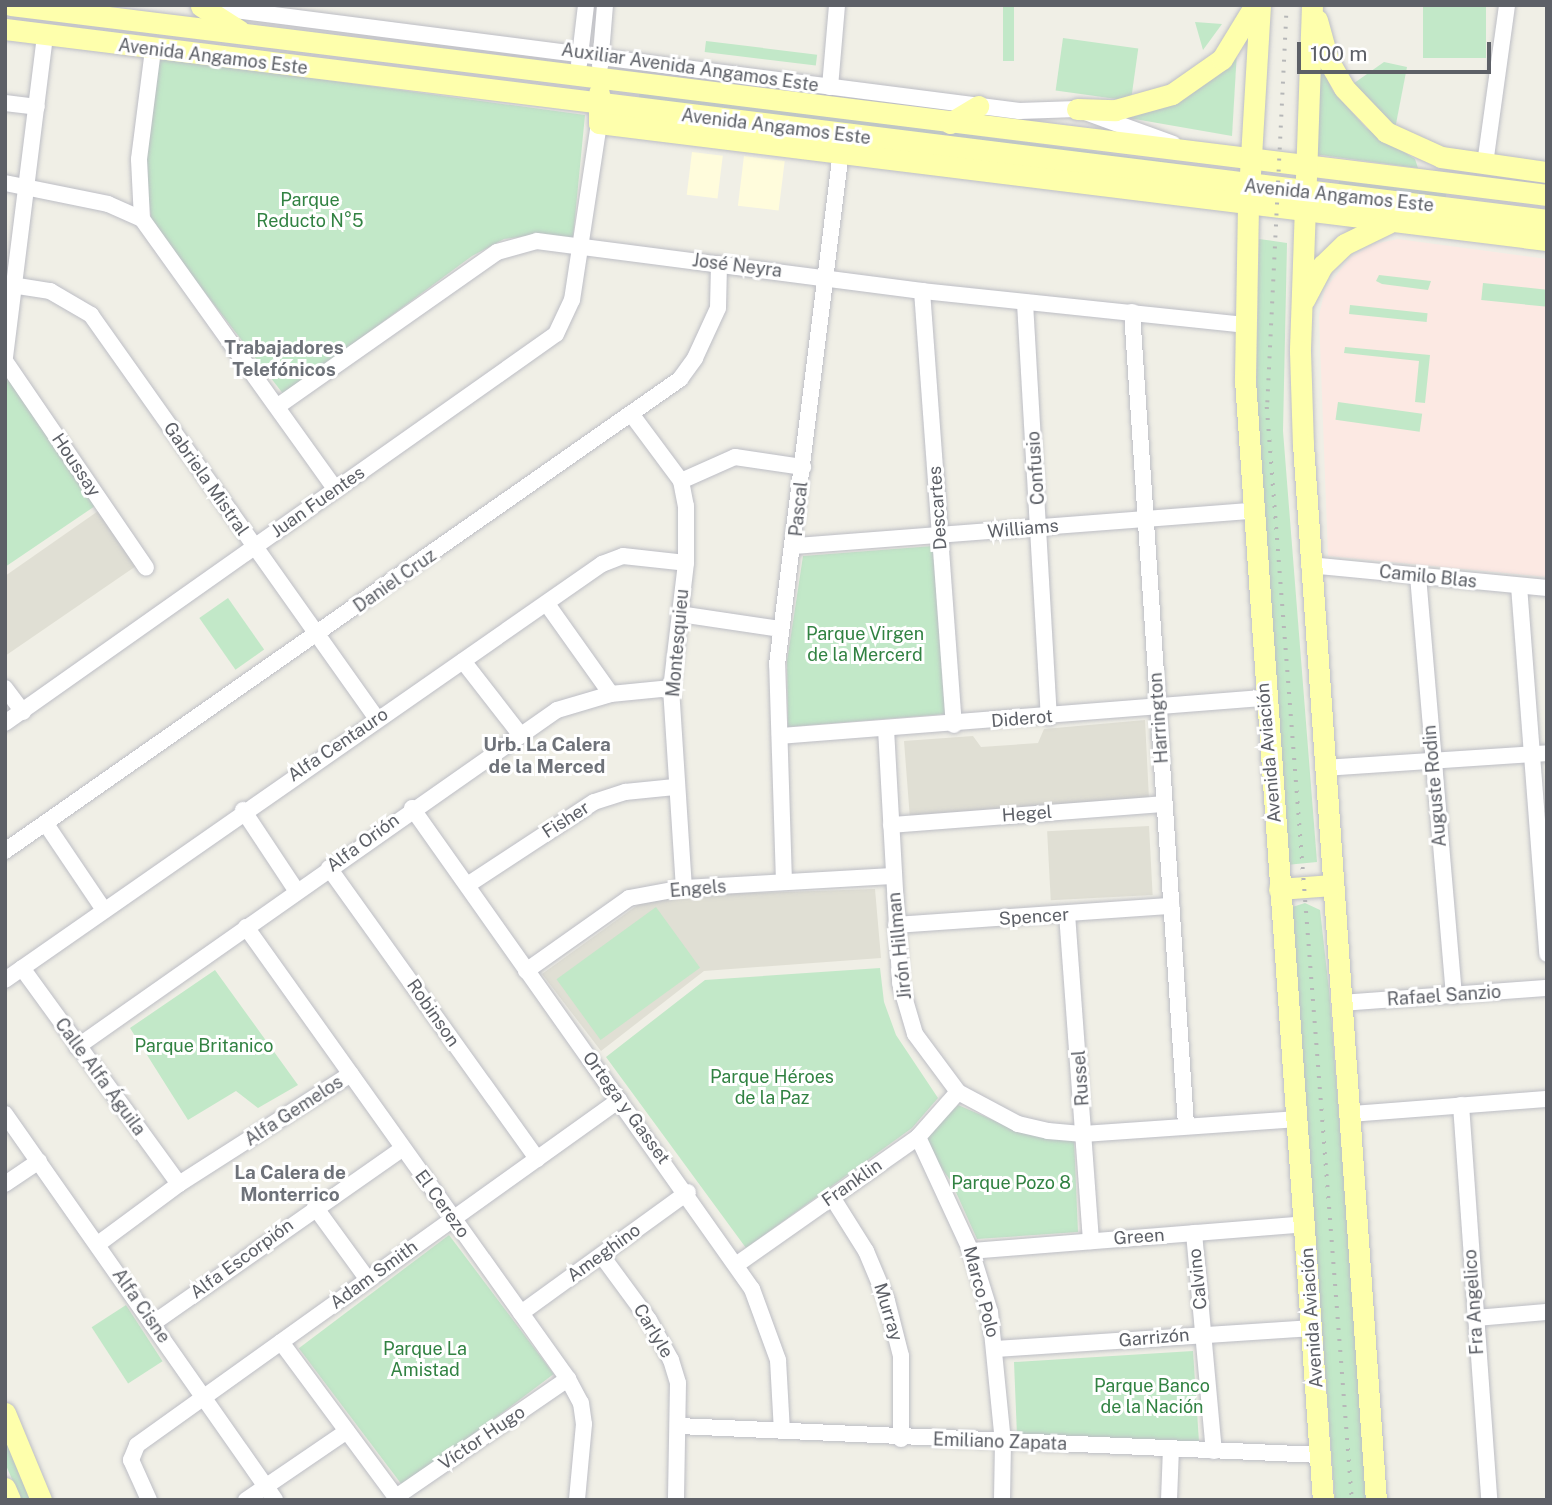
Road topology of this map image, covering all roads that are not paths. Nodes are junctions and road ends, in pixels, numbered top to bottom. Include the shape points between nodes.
1 (11, 5) edge
2 (586, 5) edge
3 (605, 5) edge
4 (837, 5) edge
5 (1257, 5) edge
6 (1313, 5) edge
7 (1507, 5) edge
8 (198, 6) edge
9 (5, 29) edge
10 (245, 34) junction
11 (45, 35) junction
12 (153, 49) junction
13 (581, 53) junction
14 (601, 55) junction
15 (578, 76) junction
16 (600, 79) junction
17 (830, 87) junction
18 (5, 103) edge
19 (978, 106) junction
20 (37, 107) junction
21 (1077, 109) junction
22 (599, 114) junction
23 (950, 123) junction
24 (842, 144) junction
25 (1179, 146) junction
26 (1251, 156) junction
27 (1306, 162) junction
28 (1489, 165) junction
29 (1547, 172) edge
30 (5, 183) edge
31 (1459, 183) junction
32 (27, 186) junction
33 (1511, 190) junction
34 (1249, 195) junction
35 (1547, 195) edge
36 (1305, 202) junction
37 (1454, 218) junction
38 (142, 219) junction
39 (1547, 220) edge
40 (1394, 221) junction
41 (1547, 240) edge
42 (582, 248) junction
43 (719, 264) junction
44 (827, 276) junction
45 (9, 285) edge
46 (922, 291) junction
47 (1025, 303) junction
48 (1301, 305) junction
49 (1132, 312) junction
50 (1246, 325) junction
51 (5, 359) edge
52 (278, 407) junction
53 (632, 415) junction
54 (803, 467) junction
55 (681, 481) junction
56 (336, 490) junction
57 (1251, 511) junction
58 (1146, 519) junction
59 (1040, 527) junction
60 (940, 536) junction
61 (795, 546) junction
62 (254, 547) junction
63 (686, 563) junction
64 (1309, 565) junction
65 (146, 568) dead end
66 (1418, 576) junction
67 (1520, 586) junction
68 (1547, 588) edge
69 (547, 604) junction
70 (680, 614) junction
71 (780, 629) junction
72 (317, 635) junction
73 (463, 660) junction
74 (5, 688) edge
75 (671, 688) junction
76 (611, 694) junction
77 (1264, 698) junction
78 (1158, 708) junction
79 (23, 712) junction
80 (1049, 717) junction
81 (376, 719) junction
82 (5, 723) edge
83 (954, 725) junction
84 (886, 729) junction
85 (519, 733) junction
86 (780, 737) junction
87 (1539, 752) edge
88 (1433, 760) junction
89 (1324, 768) junction
90 (675, 788) junction
91 (1164, 804) junction
92 (412, 808) junction
93 (243, 810) junction
94 (46, 824) junction
95 (891, 825) junction
96 (5, 850) edge
97 (1543, 850) edge
98 (329, 867) junction
99 (893, 876) junction
100 (784, 883) junction
101 (469, 884) junction
102 (1332, 886) junction
103 (684, 888) junction
104 (1279, 889) junction
105 (296, 890) junction
106 (1171, 906) junction
107 (104, 909) junction
108 (1068, 914) junction
109 (896, 925) junction
110 (246, 927) junction
111 (1547, 954) edge
112 (22, 968) junction
113 (526, 971) junction
114 (5, 980) edge
115 (1547, 988) edge
116 (1454, 995) junction
117 (1342, 1003) junction
118 (76, 1047) junction
119 (351, 1074) junction
120 (958, 1092) junction
121 (1547, 1099) edge
122 (619, 1100) junction
123 (1461, 1104) junction
124 (5, 1114) edge
125 (1351, 1114) junction
126 (1297, 1119) junction
127 (1186, 1125) junction
128 (1084, 1134) junction
129 (918, 1137) junction
130 (402, 1149) junction
131 (537, 1159) junction
132 (39, 1161) junction
133 (5, 1184) edge
134 (179, 1184) junction
135 (688, 1192) junction
136 (832, 1197) junction
137 (315, 1208) junction
138 (453, 1219) junction
139 (1306, 1224) junction
140 (1194, 1233) junction
141 (1091, 1241) junction
142 (98, 1244) junction
143 (971, 1251) junction
144 (601, 1256) junction
145 (736, 1265) junction
146 (368, 1280) junction
147 (1547, 1311) edge
148 (521, 1313) junction
149 (1475, 1318) junction
150 (152, 1324) junction
151 (1312, 1328) junction
152 (1203, 1333) junction
153 (281, 1342) junction
154 (996, 1349) junction
155 (568, 1380) junction
156 (203, 1398) junction
157 (5, 1413) edge
158 (679, 1426) junction
159 (347, 1431) junction
160 (782, 1431) junction
161 (901, 1439) junction
162 (1003, 1442) junction
163 (1171, 1449) junction
164 (1214, 1451) junction
165 (1320, 1455) junction
166 (5, 1488) edge
167 (271, 1493) edge
168 (397, 1499) edge
169 (10, 1500) edge
170 (41, 1500) edge
171 (149, 1500) edge
172 (246, 1500) edge
173 (577, 1500) edge
174 (676, 1500) edge
175 (1002, 1500) edge
176 (1169, 1500) edge
177 (1323, 1500) edge
178 (1376, 1500) edge
179 (1489, 1500) edge

1 - 10 main road, Avenida Angamos Este
2 - 13 street
3 - 14 street
4 - 17 street
5 - 21 main road via 1222,59 1172,94 1115,110
5 - 26 main road, Avenida Aviación
6 - 27 main road
6 - 28 main road via 1334,72 1375,123 1426,153
7 - 28 street
8 - 10 main road
8 - 13 street, Auxiliar Avenida Angamos Este
9 - 11 main road, Avenida Angamos Este
10 - 15 main road, Avenida Angamos Este
11 - 12 main road, Avenida Angamos Este
11 - 20 street
12 - 22 main road, Avenida Angamos Este
12 - 38 street via 139,159
13 - 14 street, Auxiliar Avenida Angamos Este
13 - 15 street
14 - 16 street
14 - 17 street, Auxiliar Avenida Angamos Este
15 - 16 main road, Avenida Angamos Este
15 - 22 main road
16 - 22 main road
16 - 23 main road, Avenida Angamos Este
17 - 19 street, Auxiliar Avenida Angamos Este
18 - 20 street
19 - 21 street, Auxiliar Avenida Angamos Este
19 - 23 main road
20 - 32 street
21 - 25 street, Auxiliar Avenida Angamos Este
22 - 24 main road
22 - 42 street, Juan Fuentes
23 - 25 main road, Avenida Angamos Este
24 - 34 main road, Avenida Angamos Este
24 - 44 street, Pascal
25 - 26 main road, Avenida Angamos Este
26 - 27 main road, Avenida Angamos Este
26 - 34 main road, Avenida Aviación
27 - 31 main road, Avenida Angamos Este
27 - 36 main road
28 - 29 main road
28 - 33 main road
30 - 32 street
31 - 33 main road, Avenida Angamos Este
31 - 37 main road
32 - 38 street via 108,204
32 - 45 street
33 - 35 main road, Avenida Angamos Este
34 - 36 main road, Avenida Angamos Este
34 - 50 main road, Avenida Aviación
36 - 37 main road, Avenida Angamos Este
36 - 40 main road, Avenida Angamos Este via 1327,213
36 - 48 main road
37 - 39 main road, Avenida Angamos Este
37 - 40 main road, Avenida Angamos Este
37 - 41 main road, Avenida Angamos Este
38 - 52 street
40 - 48 main road via 1345,244 1323,265
42 - 43 street, José Neyra
42 - 52 street, José Neyra via 537,241 497,252
42 - 56 street, Juan Fuentes via 572,300 556,334
43 - 44 street, José Neyra
43 - 53 street, Daniel Cruz via 718,307 695,358 680,379
44 - 46 street, José Neyra
44 - 54 street, Pascal
45 - 51 street
45 - 62 street, Gabriela Mistral via 51,291 92,316
46 - 47 street, José Neyra
46 - 60 street, Descartes
47 - 49 street, José Neyra
47 - 59 street, Confusio
48 - 64 main road
49 - 50 street, José Neyra
49 - 58 street, Harrington
50 - 57 main road, Avenida Aviación
51 - 65 street, Houssay
52 - 56 street
53 - 55 street, Montesquieu
53 - 72 street, Daniel Cruz
54 - 55 street via 735,457
54 - 61 street, Pascal
55 - 63 street, Montesquieu via 688,535
56 - 62 street, Juan Fuentes
57 - 58 street, Williams
57 - 77 main road, Avenida Aviación
58 - 59 street, Williams
58 - 78 street, Harrington
59 - 60 street, Williams
59 - 80 street, Confusio
60 - 61 street, Williams
60 - 83 street, Descartes
61 - 71 street, Pascal
62 - 72 street, Gabriela Mistral
62 - 79 street, Juan Fuentes
63 - 69 street, Alfa Centauro via 617,557
63 - 70 street, Montesquieu
64 - 66 street, Camilo Blas
64 - 89 main road
66 - 67 street, Camilo Blas
66 - 88 street, Auguste Rodin
67 - 68 street, Camilo Blas
67 - 87 street
69 - 73 street, Alfa Centauro
69 - 76 street
70 - 71 street
70 - 75 street, Montesquieu
71 - 86 street, Pascal
72 - 81 street, Gabriela Mistral
72 - 94 street, Daniel Cruz
73 - 81 street, Alfa Centauro
73 - 85 street
74 - 79 street
75 - 76 street, Alfa Orión
75 - 90 street, Montesquieu
76 - 85 street, Alfa Orión via 557,710
77 - 78 street, Diderot
77 - 104 main road, Avenida Aviación
78 - 80 street, Diderot
78 - 91 street, Harrington
79 - 82 street, Juan Fuentes
80 - 83 street, Diderot
81 - 93 street, Alfa Centauro
83 - 84 street, Diderot
84 - 86 street, Diderot
84 - 95 street, Jirón Hillman
85 - 92 street, Alfa Orión
86 - 100 street, Pascal
87 - 88 street
87 - 97 street
88 - 89 street
88 - 116 street, Auguste Rodin
89 - 102 main road
90 - 101 street, Fisher via 613,794 594,802
90 - 103 street, Montesquieu
91 - 95 street, Hegel
91 - 106 street, Harrington
92 - 98 street, Alfa Orión
92 - 101 street, Ortega y Gasset
93 - 105 street
93 - 107 street, Alfa Centauro
94 - 96 street, Daniel Cruz
94 - 107 street
95 - 99 street, Jirón Hillman
97 - 111 street
98 - 105 street, Alfa Orión
98 - 131 street, Robinson
99 - 100 street, Engels
99 - 109 street, Jirón Hillman
100 - 103 street, Engels
101 - 113 street, Ortega y Gasset
102 - 104 main road
102 - 117 main road
103 - 113 street, Engels via 616,904
104 - 126 main road, Avenida Aviación
105 - 110 street, Alfa Orión
106 - 108 street, Spencer
106 - 127 street, Harrington
107 - 112 street, Alfa Centauro
108 - 109 street, Spencer
108 - 128 street, Russel
109 - 120 street, Jirón Hillman via 900,983 915,1034
110 - 118 street, Alfa Orión
110 - 119 street, El Cerezo
112 - 114 street, Alfa Centauro
112 - 118 street, Calle Alfa Águila
113 - 122 street, Ortega y Gasset
115 - 116 street, Rafael Sanzio
116 - 117 street, Rafael Sanzio
117 - 125 main road
118 - 134 street, Calle Alfa Águila
119 - 130 street, El Cerezo
119 - 134 street, Alfa Gemelos
120 - 128 street, Jirón Hillman via 1018,1124
120 - 129 street, Franklin
121 - 123 street
122 - 131 street, Adam Smith
122 - 135 street, Ortega y Gasset
123 - 125 street
123 - 149 street, Fra Angelico
124 - 132 street, Alfa Cisne
125 - 178 main road
126 - 127 street, Jirón Hillman
126 - 139 main road, Avenida Aviación
127 - 128 street, Jirón Hillman
128 - 141 street, Russel
129 - 136 street, Franklin
129 - 143 street, Marco Polo
130 - 137 street, Alfa Escorpión
130 - 138 street, El Cerezo
131 - 138 street, Adam Smith
132 - 133 street
132 - 142 street, Alfa Cisne
134 - 142 street, Alfa Gemelos
135 - 144 street, Ameghino
135 - 145 street, Ortega y Gasset
136 - 145 street, Franklin
136 - 161 street, Murray via 866,1251 887,1301 901,1356
137 - 146 street
137 - 150 street, Alfa Escorpión
138 - 146 street, Adam Smith
138 - 148 street, El Cerezo
139 - 140 street, Green
139 - 151 main road, Avenida Aviación
140 - 141 street, Green
140 - 152 street, Calvino
141 - 143 street, Green
142 - 150 street, Alfa Cisne
143 - 154 street, Marco Polo
144 - 148 street, Ameghino
144 - 158 street, Carlyle via 649,1320 671,1360 678,1383
145 - 160 street, Ortega y Gasset via 772,1334 782,1385
146 - 153 street, Adam Smith
147 - 149 street
148 - 155 street, El Cerezo
149 - 179 street, Fra Angelico
150 - 156 street, Alfa Cisne
151 - 152 street, Garrizón
151 - 165 main road, Avenida Aviación
152 - 154 street, Garrizón
152 - 164 street, Calvino
153 - 156 street, Adam Smith
153 - 159 street
154 - 162 street, Marco Polo
155 - 168 street, Víctor Hugo
155 - 173 street, El Cerezo via 581,1403 584,1424
156 - 167 street, Alfa Cisne
156 - 171 street, Adam Smith via 132,1452
157 - 170 main road
158 - 160 street, Emiliano Zapata
158 - 174 street, Carlyle
159 - 167 street
159 - 168 street
160 - 161 street, Emiliano Zapata
161 - 162 street, Emiliano Zapata
162 - 163 street, Emiliano Zapata
162 - 175 street, Marco Polo
163 - 164 street, Emiliano Zapata
163 - 176 street
164 - 165 street, Emiliano Zapata
165 - 177 main road, Avenida Aviación
166 - 169 main road
167 - 172 street

